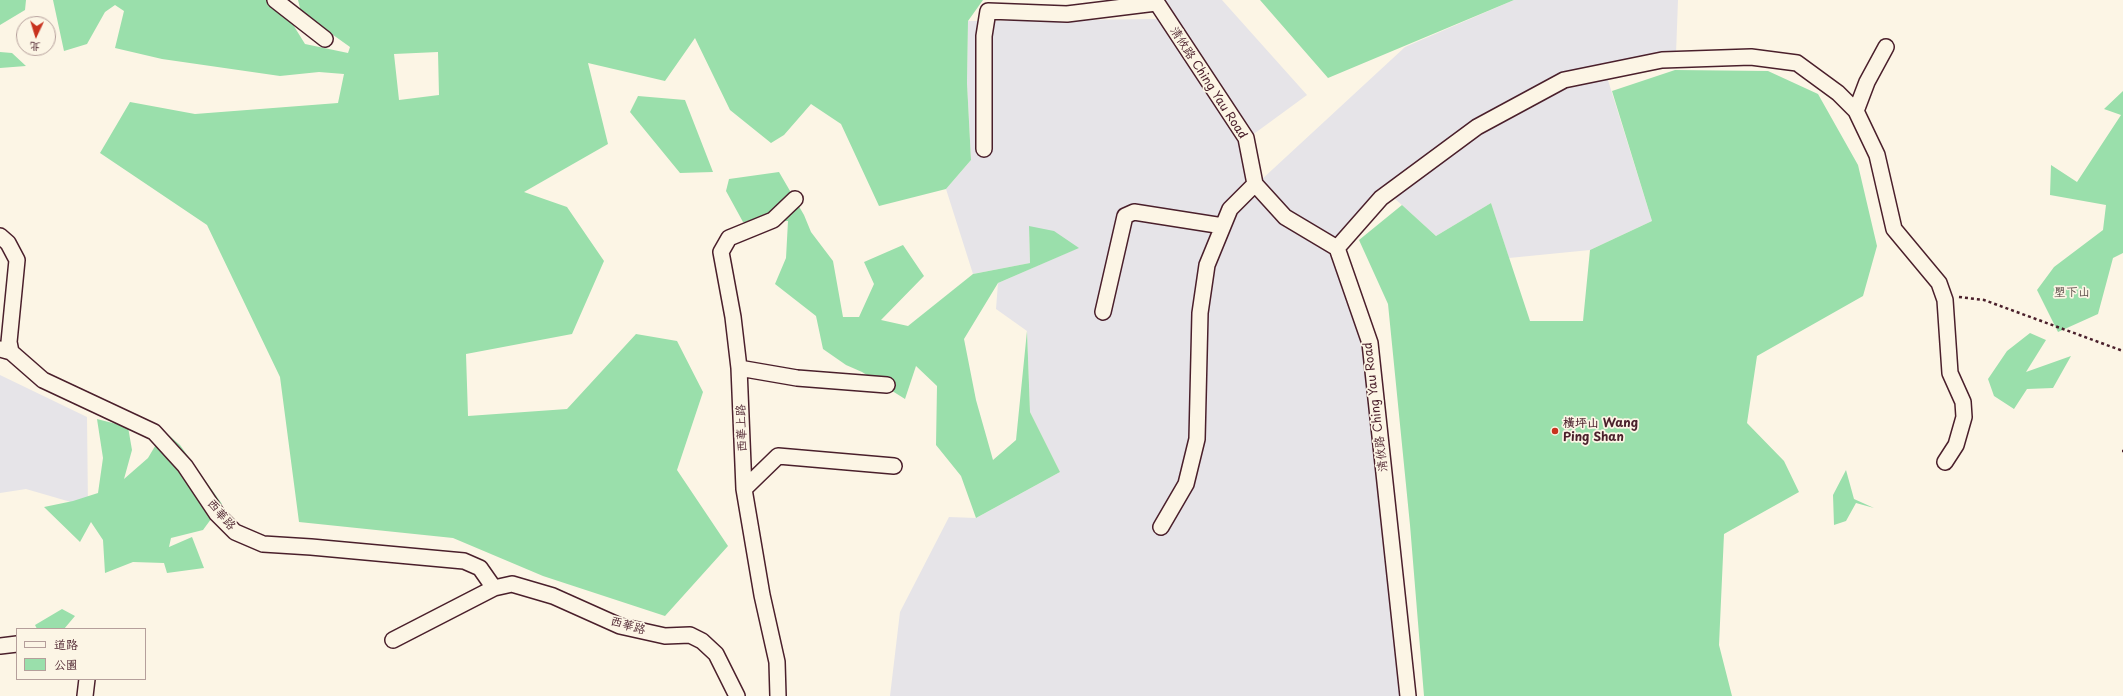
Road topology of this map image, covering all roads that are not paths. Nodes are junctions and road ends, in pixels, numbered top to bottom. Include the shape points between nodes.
1 (275, 0) edge
2 (1155, 1) edge
3 (325, 39) dead end
4 (1886, 47) dead end
5 (1856, 110) junction
6 (984, 149) dead end
7 (1254, 184) junction
8 (795, 198) dead end
9 (1223, 226) junction
10 (0, 236) edge
11 (1337, 248) junction
12 (1103, 312) dead end
13 (5, 351) edge
14 (739, 368) junction
15 (887, 385) dead end
16 (1945, 462) dead end
17 (894, 466) dead end
18 (744, 489) junction
19 (1161, 527) dead end
20 (494, 588) junction
21 (393, 640) dead end
22 (16, 644) edge
23 (0, 646) edge
24 (87, 680) edge
25 (85, 696) edge
26 (738, 696) edge
27 (778, 696) edge
28 (1408, 696) edge

1 - 3 street
2 - 6 street via 1067,14 988,11 984,36
2 - 7 street, 清攸路 Ching Yau Road via 1246,138
4 - 5 street via 1867,82
5 - 11 street via 1838,93 1797,63 1751,57 1662,60 1564,80 1471,132 1381,198
5 - 16 street via 1877,155 1894,229 1932,273 1945,300 1950,373 1963,402 1964,417 1956,445
7 - 9 street via 1230,209
7 - 11 street via 1285,217
8 - 14 street, 西華上路 via 773,220 729,238 721,252
9 - 12 street via 1134,212 1125,216
9 - 19 street via 1208,265 1200,313 1197,440 1186,484
10 - 13 street via 8,243 17,260 9,342
11 - 28 street, 清攸路 Ching Yau Road via 1370,343
13 - 20 street, 西華路 via 43,380 154,432 185,466 218,514 235,532 263,544 464,561 480,568
14 - 15 street via 797,378
14 - 18 street, 西華上路
17 - 18 street via 778,456
18 - 27 street, 西華上路 via 762,595 777,662
20 - 21 street, 西華路
20 - 26 street, 西華路 via 512,584 553,596 620,626 665,636 690,635 702,641 716,654
22 - 23 street
24 - 25 street

